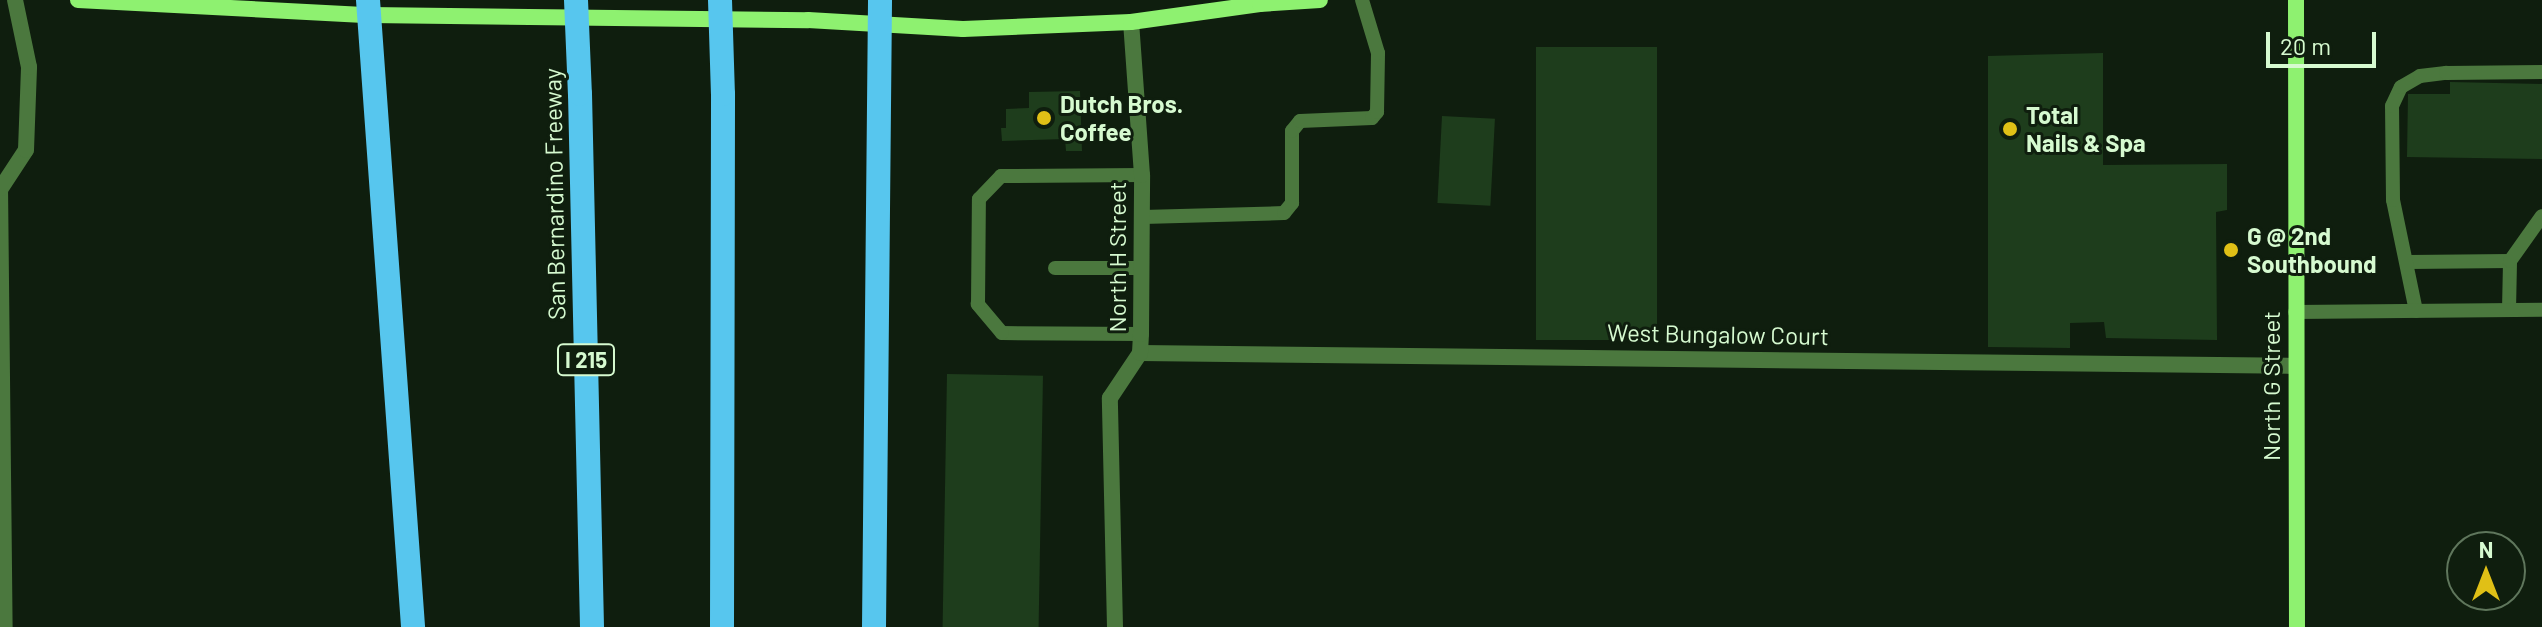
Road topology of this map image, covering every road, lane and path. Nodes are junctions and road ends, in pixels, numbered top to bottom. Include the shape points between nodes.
1 (15, 0) edge
2 (78, 0) edge
3 (576, 0) edge
4 (720, 0) edge
5 (880, 0) edge
6 (1320, 0) edge
7 (1362, 0) edge
8 (2296, 0) edge
9 (368, 8) edge
10 (1131, 22) junction
11 (880, 25) junction
12 (2542, 72) edge
13 (1142, 175) junction
14 (0, 187) edge
15 (2542, 216) edge
16 (1143, 217) junction
17 (2510, 261) junction
18 (2409, 262) junction
19 (1055, 268) dead end
20 (1142, 268) junction
21 (2509, 310) junction
22 (2542, 310) edge
23 (2416, 311) junction
24 (2295, 312) junction
25 (1141, 334) junction
26 (1140, 353) junction
27 (2295, 366) junction
28 (5, 627) edge
29 (413, 627) edge
30 (592, 627) edge
31 (722, 627) edge
32 (874, 627) edge
33 (1115, 627) edge
34 (2297, 627) edge

1 - 14 street via 29,67 26,150
2 - 9 main road
3 - 30 highway, San Bernardino Freeway / I 215, bridge
4 - 31 highway, bridge
5 - 11 highway
6 - 10 main road
7 - 16 lane via 1378,53 1377,112 1372,118 1300,121 1292,131 1292,203 1284,213
8 - 24 main road, North G Street
9 - 11 main road
9 - 29 highway
10 - 11 main road via 963,29
10 - 13 street, North H Street
11 - 32 highway
12 - 18 lane via 2446,73 2420,76 2401,87 2392,106 2393,200
13 - 16 street, North H Street
13 - 25 lane via 1001,176 979,199 978,304 1002,333
14 - 28 street
15 - 17 lane
16 - 20 street, North H Street
17 - 18 lane
17 - 21 lane
18 - 23 lane
19 - 20 lane
20 - 25 street, North H Street
21 - 22 lane
21 - 23 lane
23 - 24 lane
24 - 27 main road, North G Street
25 - 26 street, North H Street
26 - 27 street, West Bungalow Court
26 - 33 street, North H Street via 1110,398
27 - 34 main road, North G Street

